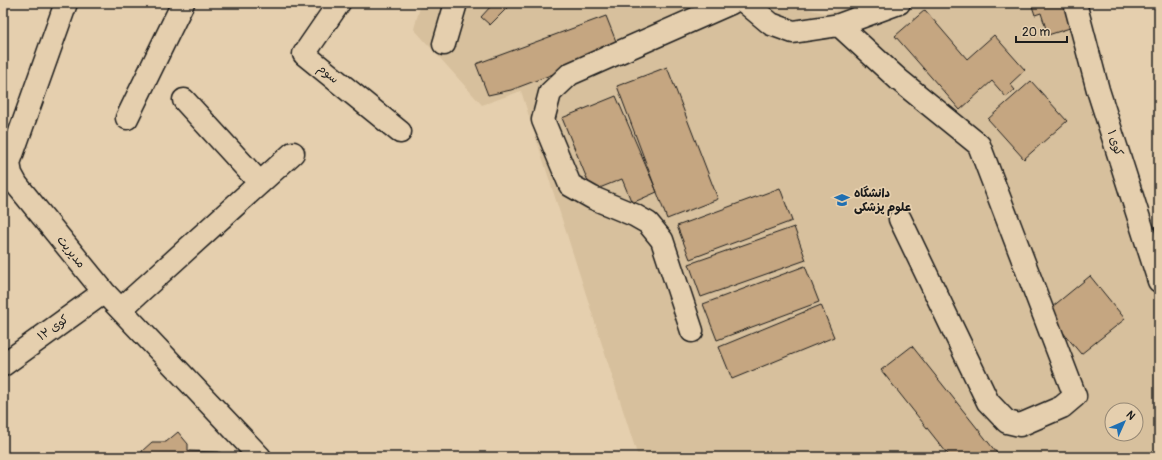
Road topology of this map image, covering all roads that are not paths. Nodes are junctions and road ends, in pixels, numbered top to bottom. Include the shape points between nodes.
1 (66, 3) edge
2 (183, 3) edge
3 (339, 3) edge
4 (456, 3) edge
5 (731, 3) edge
6 (746, 3) edge
7 (899, 3) edge
8 (1075, 3) edge
9 (839, 25) junction
10 (444, 44) dead end
11 (184, 100) dead end
12 (127, 118) dead end
13 (400, 132) dead end
14 (293, 153) dead end
15 (7, 172) edge
16 (260, 183) junction
17 (900, 219) dead end
18 (1159, 281) edge
19 (104, 292) junction
20 (121, 309) junction
21 (692, 331) dead end
22 (3, 365) edge
23 (260, 457) edge

1 - 15 street, مدیریت
2 - 12 street
3 - 13 street, سوم via 304,54
4 - 10 street
5 - 21 street via 570,74 550,93 543,120 570,186 648,223 662,240
6 - 9 street via 771,24 794,32
7 - 9 street
8 - 18 street, کوی ۱ via 1098,90
9 - 17 street via 899,80 979,145 1075,396 1062,407 1020,425 1008,422 988,402
11 - 16 street
14 - 16 street
15 - 19 street, مدیریت
16 - 20 street
19 - 20 street, مدیریت
19 - 22 street, کوی ۱۲
20 - 23 street, مدیریت

